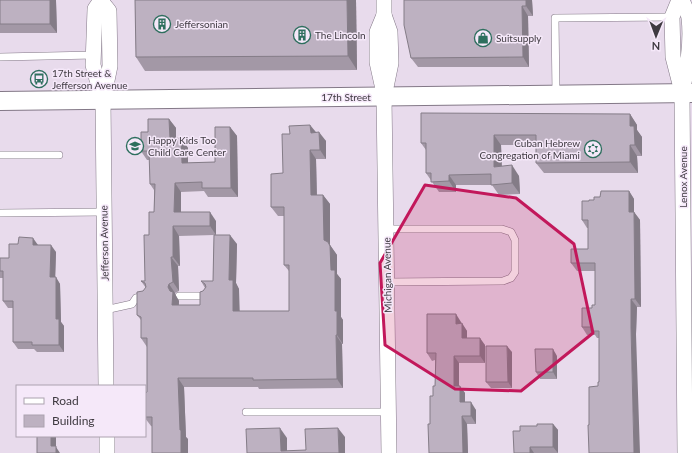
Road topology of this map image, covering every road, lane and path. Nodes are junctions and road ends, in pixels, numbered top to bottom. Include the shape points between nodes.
1 (101, 0) edge
2 (681, 0) edge
3 (384, 7) edge
4 (672, 17) junction
5 (94, 56) junction
6 (0, 57) edge
7 (687, 93) edge
8 (556, 95) junction
9 (384, 97) junction
10 (103, 100) junction
11 (0, 101) edge
12 (60, 155) dead end
13 (0, 156) edge
14 (104, 212) junction
15 (0, 213) edge
16 (386, 229) junction
17 (387, 282) junction
18 (148, 295) edge
19 (180, 296) dead end
20 (207, 296) edge
21 (105, 310) junction
22 (106, 385) edge
23 (246, 412) dead end
24 (388, 412) junction
25 (107, 437) edge
26 (107, 453) edge
27 (388, 453) edge
28 (685, 453) edge

1 - 5 street, Jefferson Avenue via 95,9
1 - 10 street, Jefferson Avenue via 109,11 110,66
2 - 4 street, Lenox Avenue
2 - 7 street, Lenox Avenue via 689,17
3 - 9 street, Michigan Avenue via 377,32 377,62
4 - 7 street, Lenox Avenue via 673,57
4 - 8 lane via 555,18
5 - 6 lane
5 - 10 street, Jefferson Avenue via 93,65
7 - 8 street, 17th Street
7 - 28 street, Lenox Avenue
8 - 9 street, 17th Street
9 - 10 street, 17th Street
9 - 16 street, Michigan Avenue
10 - 11 street, 17th Street
10 - 14 street, Jefferson Avenue
12 - 13 lane
14 - 15 lane
14 - 21 street, Jefferson Avenue
16 - 17 street, Michigan Avenue
16 - 17 lane via 502,229 511,232 515,240 516,272 511,278 503,281
17 - 24 street, Michigan Avenue
18 - 21 lane via 136,298 132,304
19 - 20 lane
21 - 22 street, Jefferson Avenue
23 - 24 lane
24 - 27 street, Michigan Avenue
25 - 26 street

